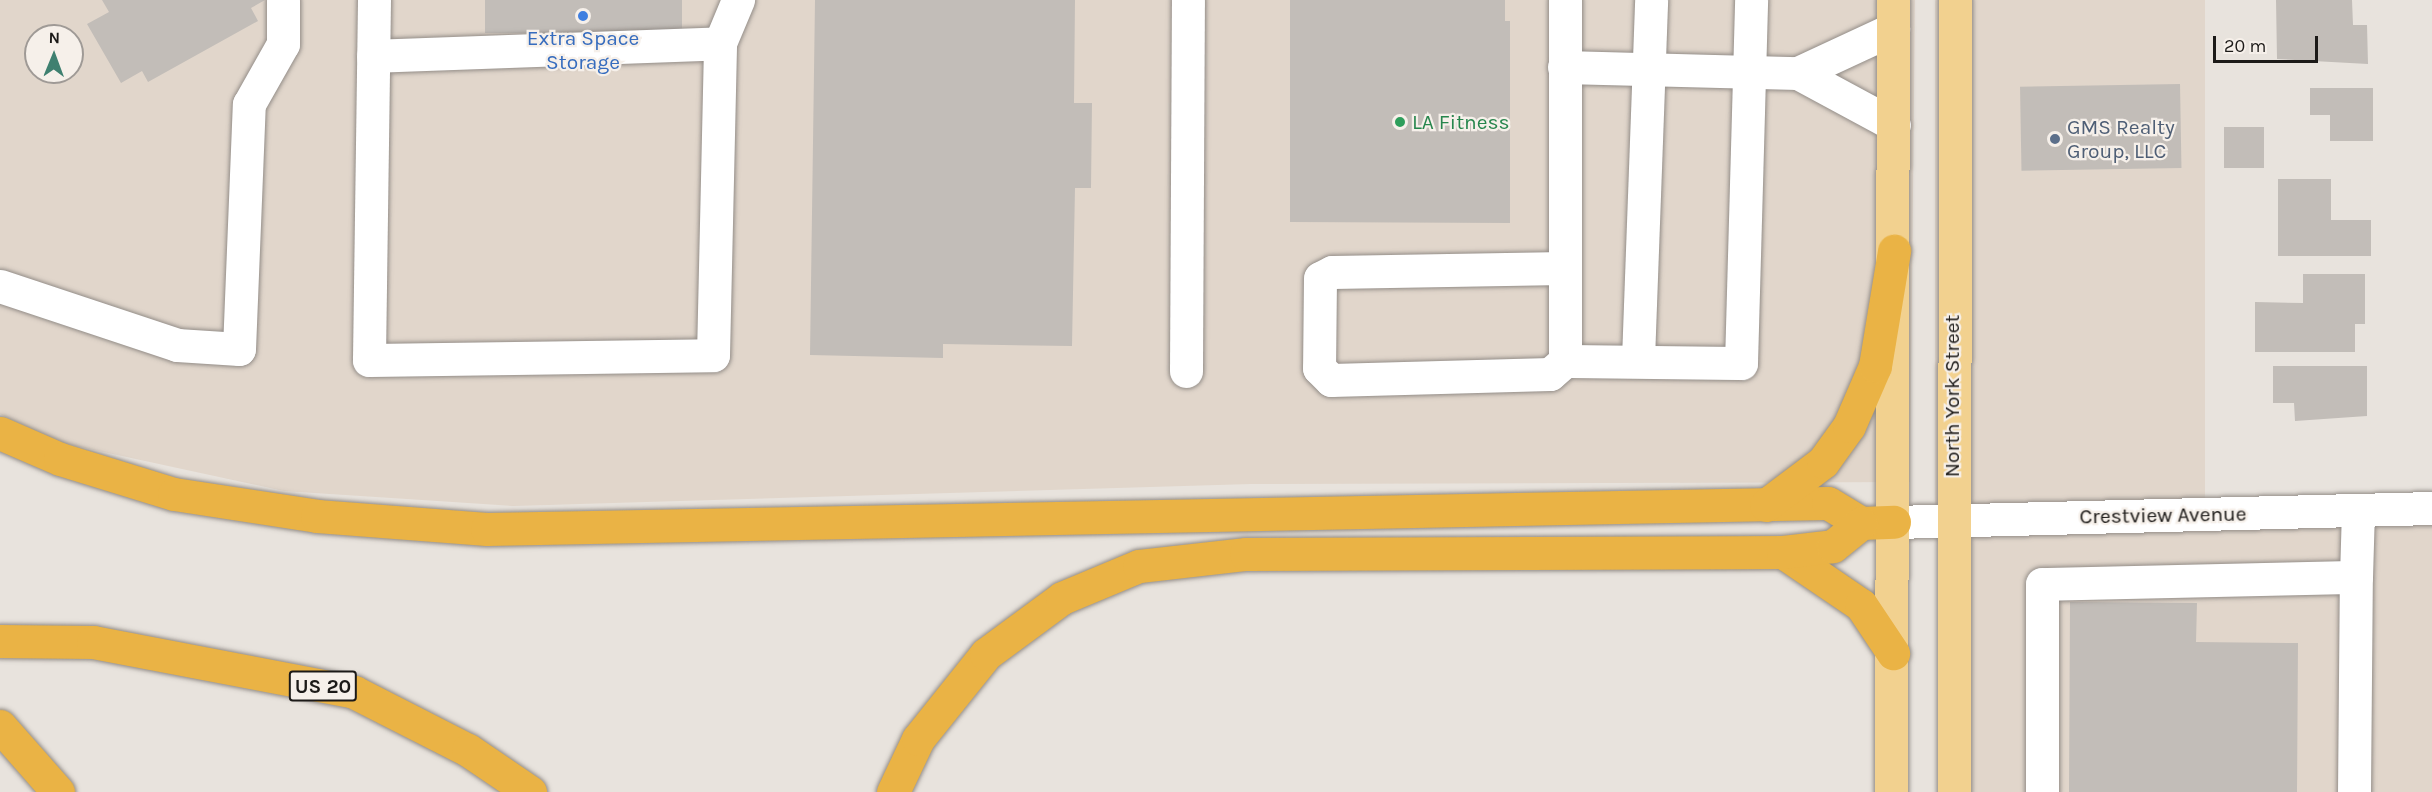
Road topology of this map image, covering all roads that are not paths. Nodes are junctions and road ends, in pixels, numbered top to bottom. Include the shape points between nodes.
1 (283, 0) edge
2 (374, 0) edge
3 (738, 0) edge
4 (1188, 0) edge
5 (1565, 0) edge
6 (1651, 0) edge
7 (1751, 0) edge
8 (1955, 0) edge
9 (1893, 15) edge
10 (720, 43) junction
11 (373, 56) junction
12 (1564, 67) junction
13 (1651, 69) junction
14 (1750, 71) junction
15 (1798, 73) junction
16 (1894, 125) junction
17 (1894, 251) junction
18 (1564, 268) junction
19 (0, 286) edge
20 (1638, 359) junction
21 (1564, 361) junction
22 (1186, 371) dead end
23 (0, 433) edge
24 (1766, 505) junction
25 (2432, 508) edge
26 (2358, 510) junction
27 (1894, 522) junction
28 (1952, 522) junction
29 (1861, 523) junction
30 (1783, 552) junction
31 (2356, 577) junction
32 (0, 641) edge
33 (1893, 653) junction
34 (0, 726) edge
35 (57, 792) edge
36 (530, 792) edge
37 (892, 792) edge
38 (1891, 792) edge
39 (1954, 792) edge
40 (2042, 792) edge
41 (2354, 792) edge

1 - 19 street via 283,44 249,104 239,350 177,345
2 - 11 street
3 - 10 street
4 - 22 street
5 - 12 street
6 - 13 street
7 - 14 street
8 - 28 main road, North York Street
9 - 15 street
9 - 16 main road
10 - 11 street
10 - 11 street via 713,356 369,360
12 - 13 street
12 - 18 street
13 - 14 street
13 - 20 street
14 - 15 street
14 - 20 street via 1741,363
15 - 16 street
16 - 17 main road
17 - 24 highway via 1875,366 1849,426 1823,462
17 - 27 main road
18 - 21 street
18 - 21 street via 1332,272 1320,279 1319,368 1331,380 1354,380 1550,374
20 - 21 street
23 - 24 highway via 60,459 174,494 317,516 487,529
24 - 29 highway via 1828,503
25 - 26 street, Crestview Avenue
26 - 28 street, Crestview Avenue
26 - 31 street
27 - 28 street, Crestview Avenue
27 - 29 highway
27 - 33 main road
28 - 39 main road, North York Street
29 - 30 highway via 1833,546
30 - 33 highway via 1861,605
30 - 37 highway via 1246,554 1139,566 1062,598 986,654 918,739
31 - 40 street via 2042,585
31 - 41 street
32 - 36 highway, US 20 via 93,642 354,692 468,750
33 - 38 main road
34 - 35 highway

